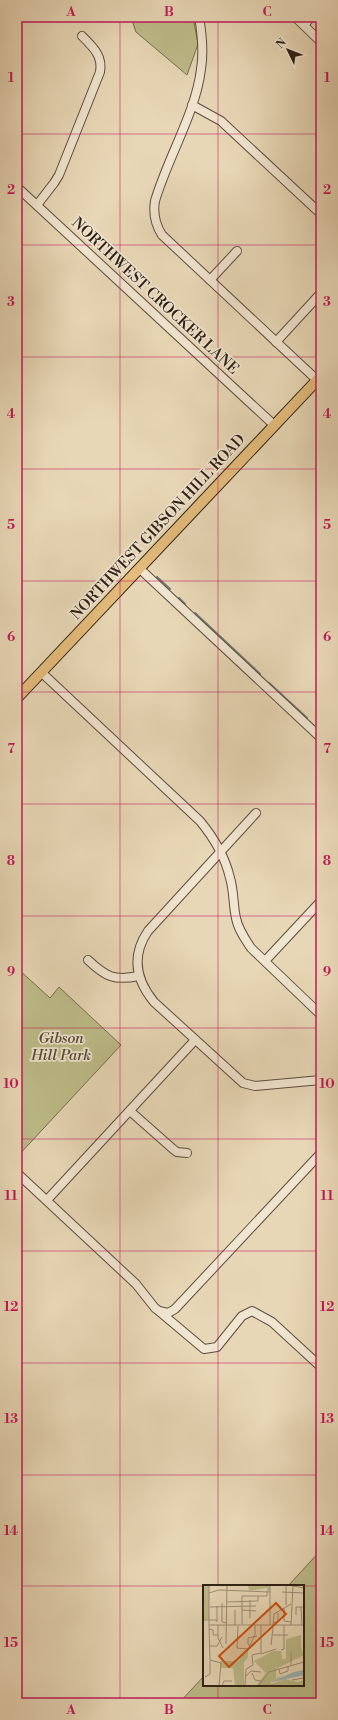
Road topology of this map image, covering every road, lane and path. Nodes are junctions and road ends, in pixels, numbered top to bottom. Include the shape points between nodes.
1 (199, 17) edge
2 (295, 17) edge
3 (311, 17) edge
4 (304, 25) junction
5 (82, 36) dead end
6 (321, 42) edge
7 (192, 106) junction
8 (17, 187) edge
9 (37, 205) junction
10 (321, 214) edge
11 (237, 251) dead end
12 (210, 280) junction
13 (321, 293) edge
14 (276, 342) junction
15 (319, 378) edge
16 (274, 425) junction
17 (139, 568) junction
18 (42, 672) junction
19 (17, 698) edge
20 (321, 738) edge
21 (256, 813) dead end
22 (220, 853) junction
23 (321, 901) edge
24 (88, 960) dead end
25 (265, 961) junction
26 (139, 976) junction
27 (321, 1015) edge
28 (195, 1040) junction
29 (321, 1080) edge
30 (130, 1111) junction
31 (187, 1152) dead end
32 (321, 1153) edge
33 (17, 1172) edge
34 (47, 1200) junction
35 (159, 1311) junction
36 (321, 1367) edge

1 - 7 street via 202,59
2 - 4 street
3 - 4 street
4 - 6 street
5 - 9 street via 99,57 100,72 59,175
7 - 10 street via 221,121
7 - 12 street via 157,195 154,215 162,235
8 - 9 street, NORTHWEST CROCKER LANE
9 - 16 street, NORTHWEST CROCKER LANE
11 - 12 street
12 - 14 street
13 - 14 street
14 - 15 street
15 - 16 main road, NORTHWEST GIBSON HILL ROAD
16 - 17 main road, NORTHWEST GIBSON HILL ROAD
17 - 18 main road, NORTHWEST GIBSON HILL ROAD
17 - 20 street
18 - 19 main road, NORTHWEST GIBSON HILL ROAD
18 - 22 street via 192,812 212,836
21 - 22 street
22 - 25 street via 230,878 239,929 251,948
22 - 26 street via 144,937 138,958
23 - 25 street
24 - 26 street via 111,977 124,979
25 - 27 street
26 - 28 street via 154,1002
28 - 29 street via 236,1078 250,1086
28 - 30 street
30 - 31 street via 177,1152
30 - 34 street
32 - 35 street via 175,1309 168,1313
33 - 34 street
34 - 35 street via 136,1284
35 - 36 street via 204,1349 217,1347 242,1316 252,1311 272,1322

